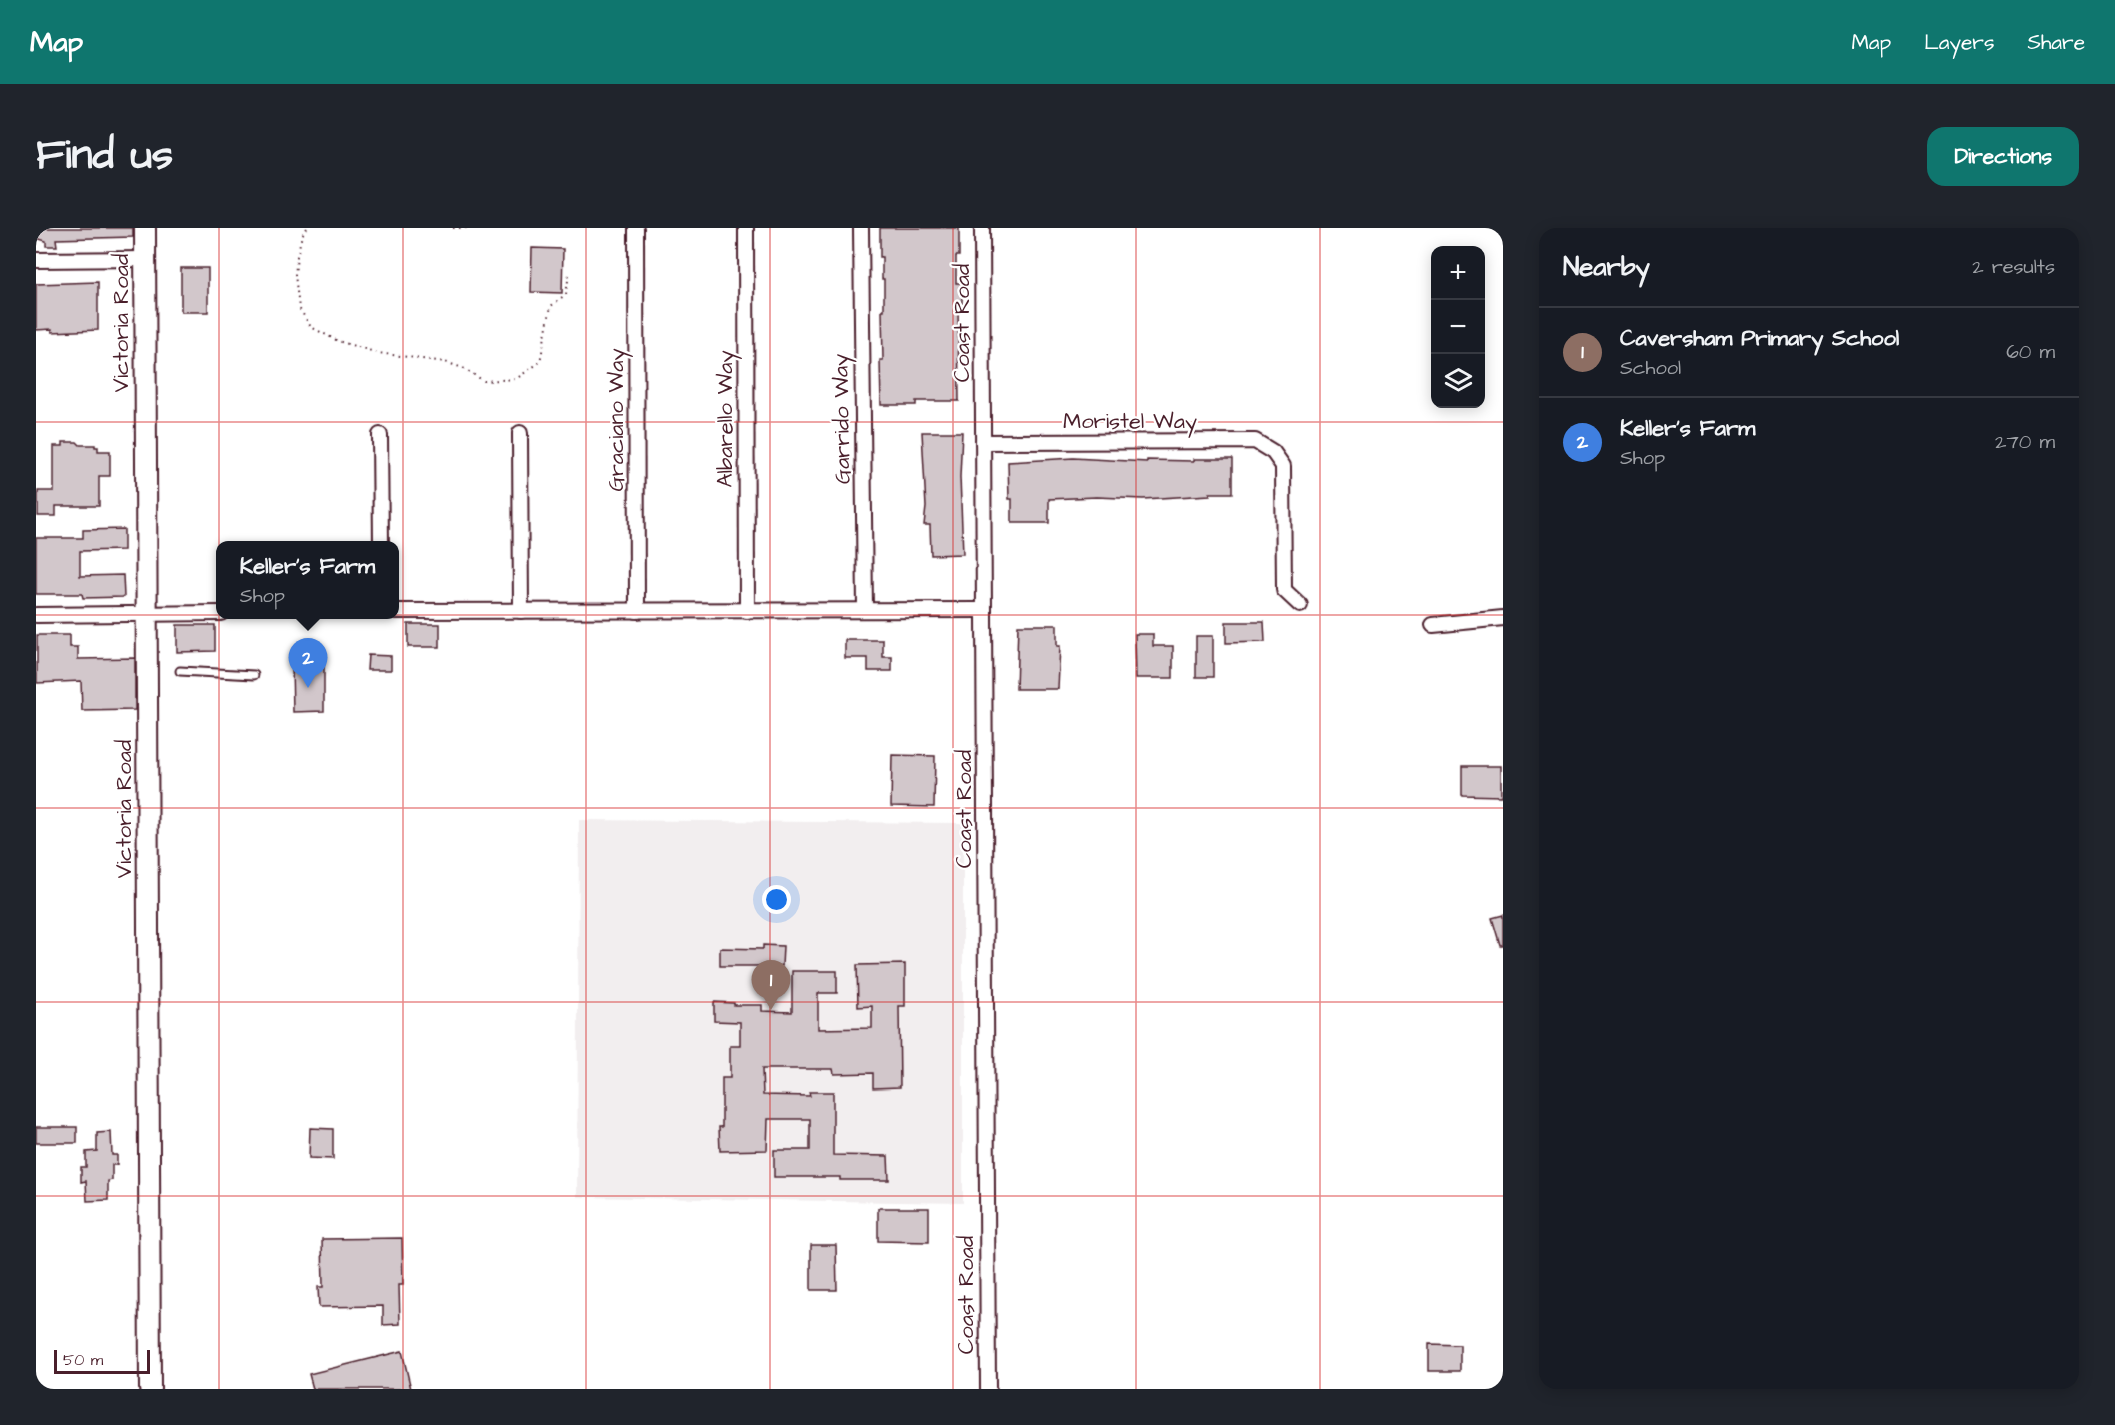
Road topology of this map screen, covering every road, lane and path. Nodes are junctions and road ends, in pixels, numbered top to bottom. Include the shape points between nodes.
1 (145, 228) edge
2 (308, 228) edge
3 (453, 228) edge
4 (497, 228) edge
5 (636, 228) edge
6 (746, 228) edge
7 (861, 228) edge
8 (982, 228) edge
9 (145, 259) junction
10 (36, 260) edge
11 (569, 274) dead end
12 (520, 433) dead end
13 (380, 435) dead end
14 (983, 442) junction
15 (381, 541) edge
16 (1300, 604) dead end
17 (747, 610) junction
18 (864, 610) junction
19 (984, 610) junction
20 (399, 611) edge
21 (520, 611) junction
22 (637, 611) junction
23 (216, 613) edge
24 (36, 615) edge
25 (147, 615) junction
26 (1503, 618) edge
27 (1433, 625) dead end
28 (180, 671) dead end
29 (254, 675) dead end
30 (150, 1389) edge
31 (988, 1389) edge

1 - 9 street, Victoria Road
2 - 11 path via 302,236 295,275 299,308 311,327 338,342 368,350 445,362 484,381 516,380 540,362 551,306 566,294
3 - 4 path
5 - 22 street, Graciano Way
6 - 17 street, Albarello Way
7 - 18 street, Garrido Way
8 - 14 street, Coast Road
9 - 10 street
9 - 25 street, Victoria Road
12 - 21 street
13 - 15 street
14 - 16 street, Moristel Way via 1256,441 1273,452 1283,466 1284,590
14 - 19 street, Coast Road
17 - 18 street
17 - 22 street
18 - 19 street
19 - 31 street, Coast Road
20 - 21 street
21 - 22 street
23 - 25 street
24 - 25 street
25 - 30 street, Victoria Road
26 - 27 street
28 - 29 lane

